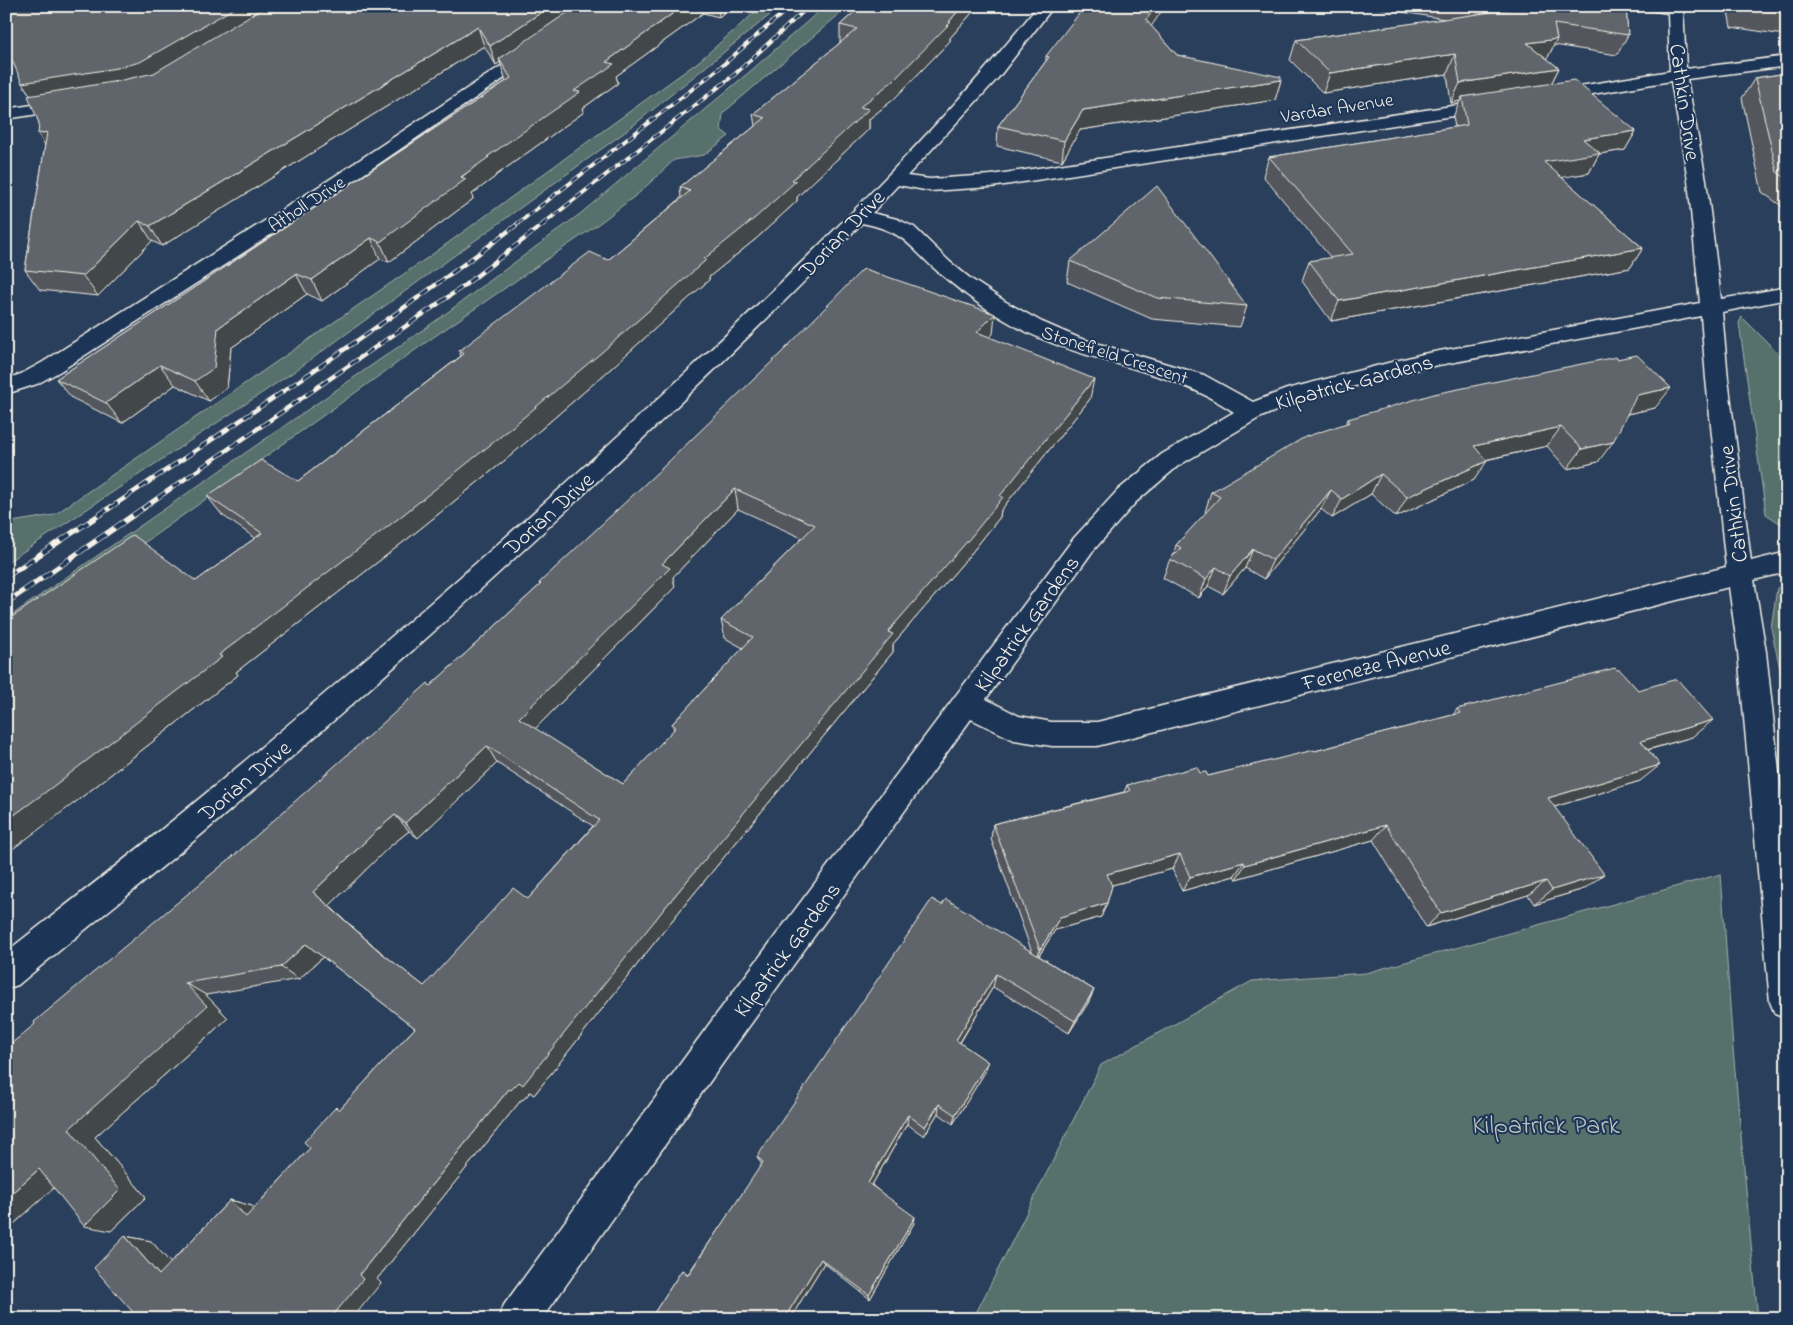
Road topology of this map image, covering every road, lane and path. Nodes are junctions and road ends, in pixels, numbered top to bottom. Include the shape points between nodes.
1 (1046, 6) edge
2 (1648, 6) edge
3 (1675, 8) edge
4 (551, 39) edge
5 (1787, 61) edge
6 (1678, 75) junction
7 (1531, 99) edge
8 (91, 100) edge
9 (1512, 102) edge
10 (6, 114) edge
11 (893, 179) junction
12 (857, 216) junction
13 (1787, 292) edge
14 (1711, 307) junction
15 (6, 387) edge
16 (1251, 412) junction
17 (1787, 562) edge
18 (1740, 574) junction
19 (968, 703) junction
20 (6, 973) edge
21 (1786, 996) edge
22 (518, 1319) edge

1 - 11 street, Dorian Drive via 992,74
2 - 3 street
3 - 6 street, Cathkin Drive
4 - 15 street, Atholl Drive via 339,182 51,367
5 - 6 street
6 - 7 street
6 - 14 street, Cathkin Drive via 1697,180
8 - 10 street
9 - 11 street, Vardar Avenue via 991,181 930,185
11 - 12 street, Dorian Drive
12 - 16 street, Stonefield Crescent via 902,228 969,287 1033,326 1066,342 1188,377 1223,392
12 - 20 street, Dorian Drive via 756,320 618,450 420,628 208,810
13 - 14 street, Kilpatrick Gardens
14 - 16 street, Kilpatrick Gardens via 1423,361 1295,394
14 - 18 street, Cathkin Drive
16 - 19 street, Kilpatrick Gardens via 1170,460 1127,496 1083,545
17 - 18 street, Fereneze Avenue
18 - 19 street, Fereneze Avenue via 1098,734 1052,734 1014,728
18 - 21 street, Cathkin Drive via 1752,652
19 - 22 street, Kilpatrick Gardens via 725,1031

